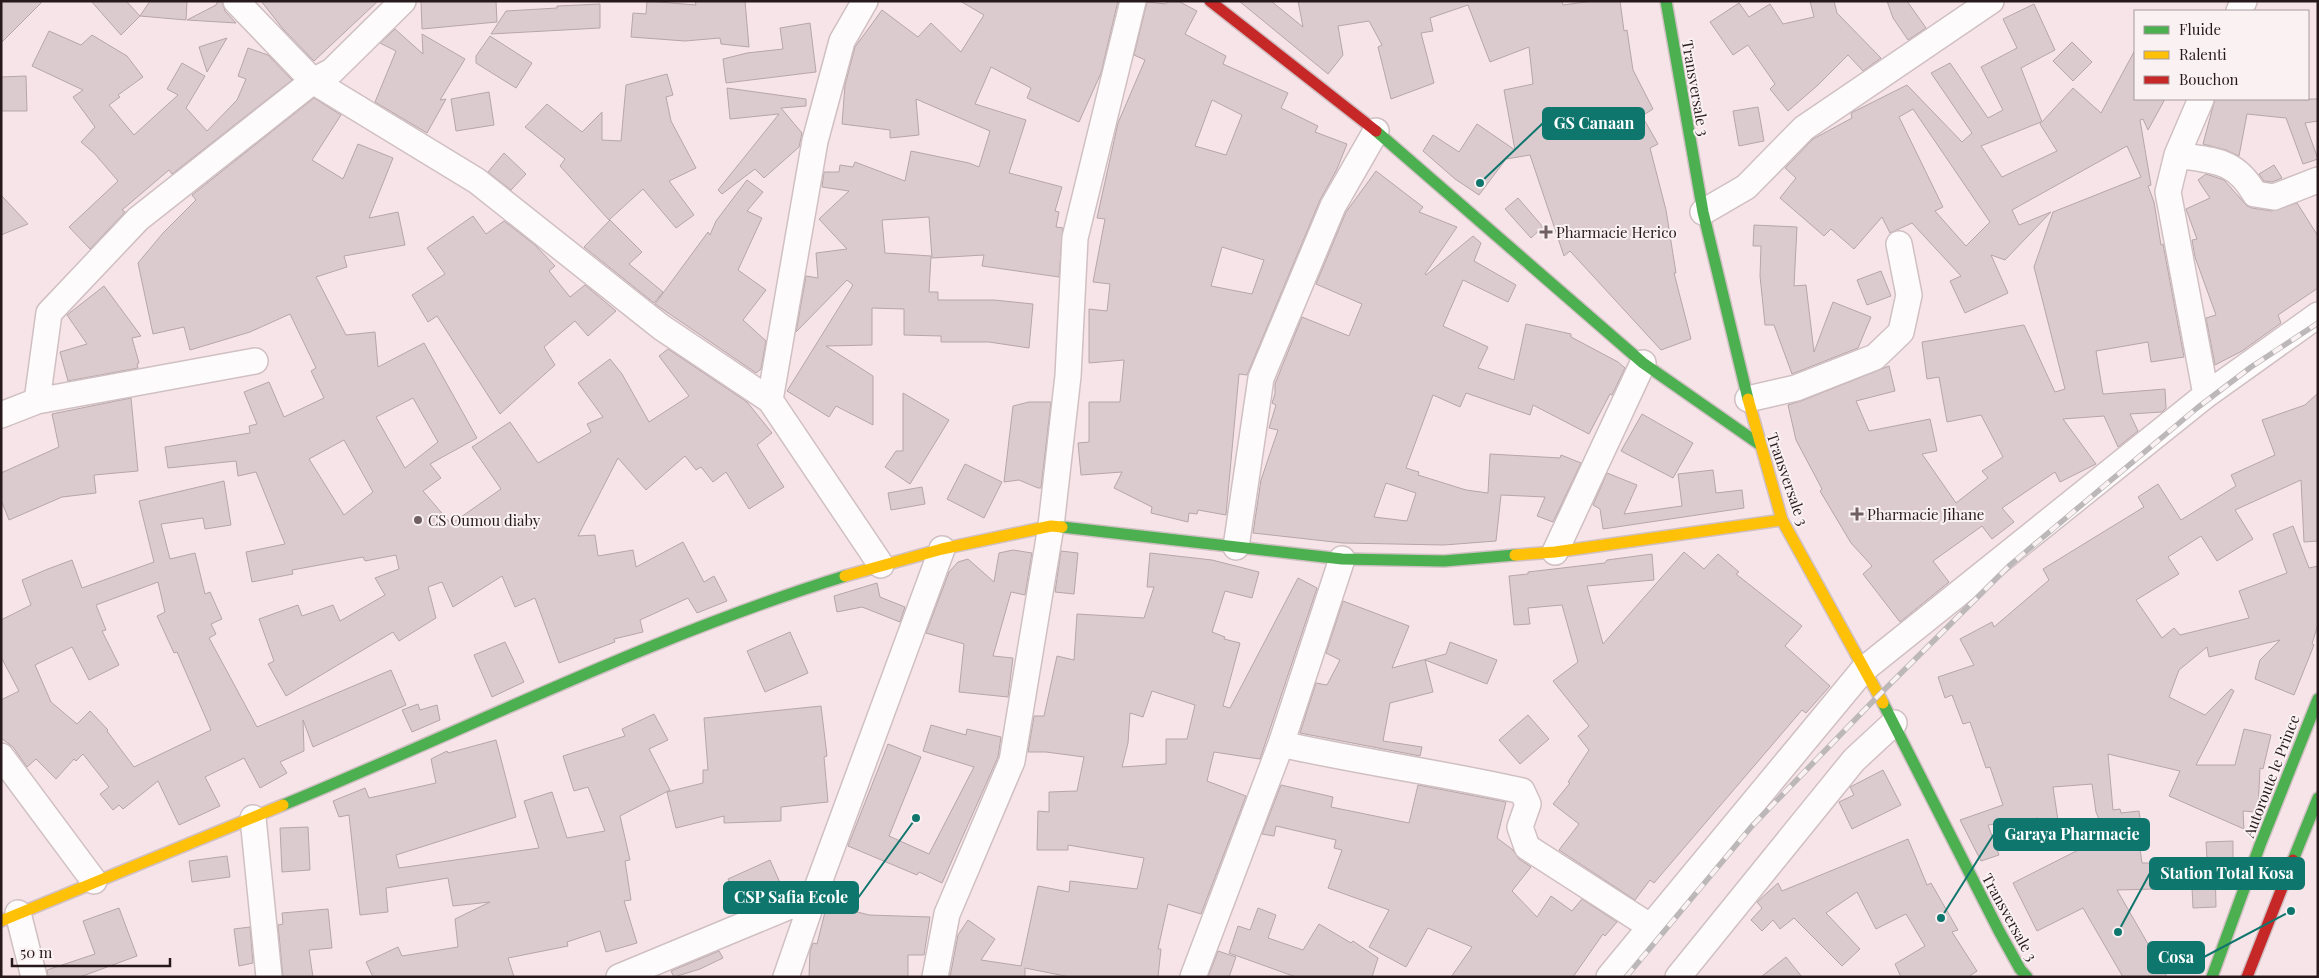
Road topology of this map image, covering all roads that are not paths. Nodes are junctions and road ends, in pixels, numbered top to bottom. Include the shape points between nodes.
1 (236, 1) edge
2 (403, 1) edge
3 (866, 1) edge
4 (1132, 1) edge
5 (1210, 1) edge
6 (1666, 1) edge
7 (1991, 1) edge
8 (313, 82) junction
9 (2202, 100) edge
10 (1376, 131) junction
11 (2177, 155) junction
12 (2318, 180) edge
13 (1703, 212) junction
14 (1898, 244) dead end
15 (2318, 315) edge
16 (255, 361) dead end
17 (1643, 363) junction
18 (2206, 395) junction
19 (1748, 399) junction
20 (770, 400) junction
21 (37, 401) junction
22 (1, 415) edge
23 (1759, 444) junction
24 (1782, 520) junction
25 (1051, 526) junction
26 (1236, 547) junction
27 (942, 549) junction
28 (1554, 552) junction
29 (1342, 559) junction
30 (881, 564) junction
31 (1863, 670) junction
32 (2318, 699) edge
33 (1894, 724) junction
34 (1281, 744) junction
35 (1, 756) edge
36 (2318, 798) edge
37 (253, 818) junction
38 (94, 881) junction
39 (814, 896) junction
40 (9, 917) edge
41 (1650, 927) junction
42 (2019, 974) edge
43 (34, 977) edge
44 (269, 977) edge
45 (619, 977) edge
46 (786, 977) edge
47 (935, 977) edge
48 (1193, 977) edge
49 (1609, 977) edge
50 (1678, 977) edge
51 (2212, 977) edge
52 (2247, 977) edge

1 - 8 street
2 - 8 street via 332,71
3 - 20 street via 842,41 815,141
4 - 25 street via 1075,238 1068,376
5 - 10 street
6 - 13 street, Transversale 3
7 - 13 street via 1804,128 1746,187
8 - 20 street via 477,181 661,327
8 - 21 street via 138,219 50,313
9 - 11 street
10 - 17 street
10 - 26 street via 1333,206 1261,378
11 - 12 street via 2226,163 2246,178 2256,194 2274,198
11 - 18 street via 2168,192
13 - 19 street, Transversale 3
14 - 19 street via 1909,295 1901,332 1874,357 1796,388
15 - 18 street
16 - 21 street
17 - 23 street
17 - 28 street
18 - 31 street
19 - 23 street, Transversale 3
20 - 30 street
21 - 22 street
23 - 24 street, Transversale 3
24 - 28 street
24 - 31 street, Transversale 3
25 - 26 street
25 - 27 street
25 - 47 street via 1012,761 947,914
26 - 29 street
27 - 30 street
27 - 39 street
28 - 29 street via 1444,561
29 - 34 street
30 - 37 street via 784,596 547,689
31 - 33 street, Transversale 3
31 - 41 street
32 - 51 street, Autoroute le Prince
33 - 42 street, Transversale 3
33 - 50 street via 1854,760
34 - 41 street via 1522,791 1528,804 1520,827 1527,846
34 - 48 street
35 - 38 street
36 - 52 street
37 - 38 street
37 - 44 street
38 - 40 street
39 - 45 street
39 - 46 street
40 - 43 street
41 - 49 street

